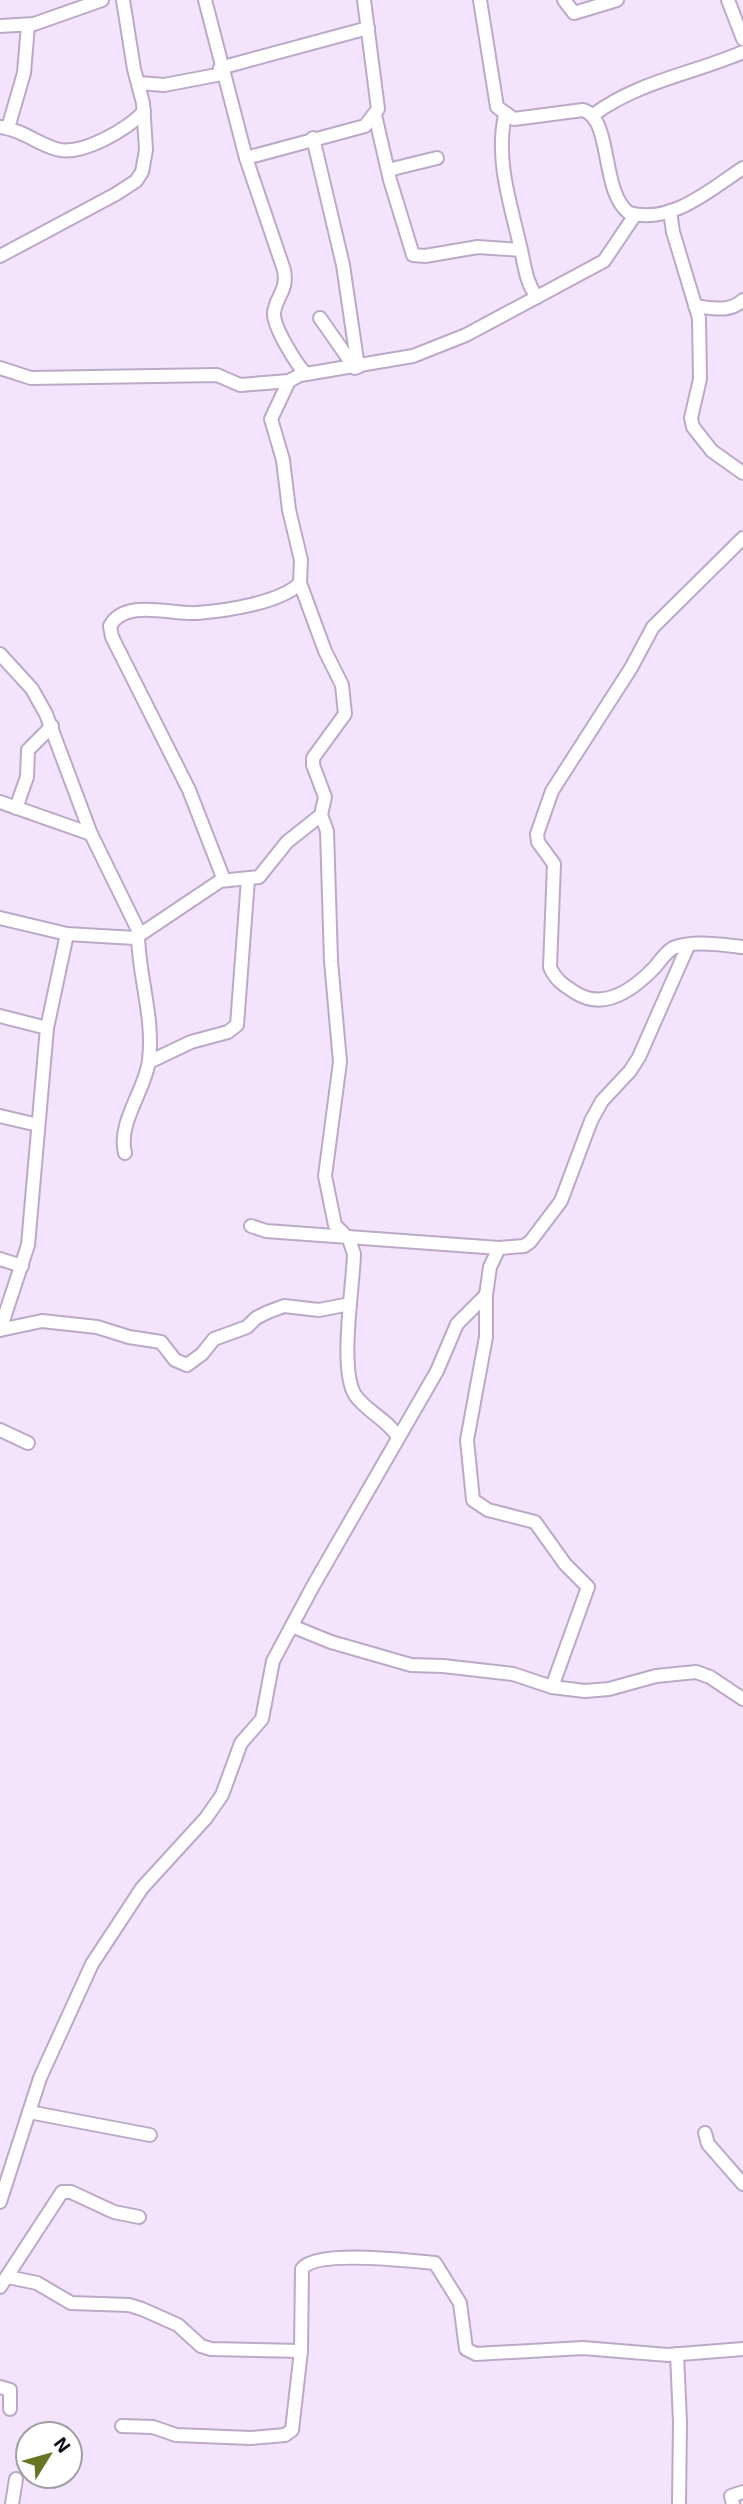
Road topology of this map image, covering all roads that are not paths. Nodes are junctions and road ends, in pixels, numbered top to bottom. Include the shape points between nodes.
1 (102, 0) edge
2 (124, 0) edge
3 (205, 0) edge
4 (363, 0) edge
5 (480, 0) edge
6 (564, 0) edge
7 (617, 0) edge
8 (728, 0) edge
9 (28, 25) junction
10 (0, 26) edge
11 (368, 28) junction
12 (743, 39) edge
13 (743, 52) edge
14 (221, 71) junction
15 (139, 83) junction
16 (144, 111) junction
17 (376, 115) junction
18 (505, 115) junction
19 (593, 115) junction
20 (4, 127) edge
21 (313, 138) junction
22 (246, 158) junction
23 (437, 158) dead end
24 (743, 168) edge
25 (388, 170) junction
26 (670, 211) junction
27 (635, 215) junction
28 (522, 250) junction
29 (0, 256) edge
30 (537, 297) junction
31 (743, 300) edge
32 (695, 306) junction
33 (320, 318) dead end
34 (0, 368) edge
35 (356, 368) junction
36 (306, 374) junction
37 (289, 382) junction
38 (743, 473) edge
39 (743, 538) edge
40 (300, 583) junction
41 (0, 654) edge
42 (52, 726) junction
43 (0, 802) edge
44 (16, 808) junction
45 (321, 815) junction
46 (92, 834) junction
47 (248, 879) junction
48 (224, 880) junction
49 (0, 918) edge
50 (67, 934) junction
51 (139, 935) junction
52 (688, 946) junction
53 (743, 947) edge
54 (0, 1017) edge
55 (47, 1028) junction
56 (149, 1062) junction
57 (0, 1116) edge
58 (38, 1125) junction
59 (125, 1153) dead end
60 (251, 1226) dead end
61 (343, 1235) junction
62 (499, 1248) junction
63 (0, 1259) edge
64 (22, 1266) junction
65 (486, 1295) junction
66 (350, 1304) junction
67 (0, 1330) edge
68 (0, 1430) edge
69 (398, 1437) junction
70 (28, 1443) dead end
71 (294, 1627) junction
72 (552, 1687) junction
73 (743, 1699) edge
74 (29, 2112) junction
75 (705, 2133) dead end
76 (150, 2135) dead end
77 (743, 2184) edge
78 (0, 2203) edge
79 (139, 2217) dead end
80 (4, 2282) edge
81 (743, 2349) edge
82 (300, 2351) junction
83 (677, 2354) junction
84 (0, 2387) edge
85 (10, 2409) dead end
86 (122, 2426) dead end
87 (743, 2493) edge
88 (679, 2504) edge
89 (733, 2504) edge

1 - 9 street
2 - 15 street
3 - 14 street
4 - 11 street
5 - 18 street via 494,101
6 - 7 street via 574,13
8 - 12 street
9 - 10 street
9 - 20 street via 24,74
11 - 14 street
11 - 17 street
13 - 19 street via 660,79
14 - 15 street via 164,85
14 - 22 street
15 - 16 street
16 - 20 street via 126,128 67,151
16 - 29 street via 145,162 136,181
17 - 21 street via 365,126
17 - 25 street
18 - 19 street via 524,120 583,110
18 - 28 street via 501,139 507,202
19 - 27 street via 617,199
21 - 22 street
21 - 35 street via 343,265
22 - 36 street via 284,270 286,287 275,320
23 - 25 street
24 - 26 street
25 - 28 street via 413,255 478,247
26 - 27 street
26 - 32 street
27 - 30 street via 604,261
28 - 30 street via 529,286
30 - 35 street via 443,346
31 - 32 street via 725,309
32 - 38 street via 701,350 693,427 712,451
33 - 35 street
34 - 37 street via 31,378 206,374 240,385
35 - 36 street
36 - 37 street
37 - 40 street via 271,419 301,560
39 - 52 street via 653,628 552,791 537,834 553,861 550,967 563,984 592,1002 603,1001 637,985 672,949
40 - 45 street via 342,685 346,708 343,721 313,758 325,797
40 - 48 street via 237,608 134,612 117,616 110,626 189,790
41 - 42 street via 36,696
42 - 44 street via 28,750 27,777
42 - 46 street
43 - 44 street
44 - 46 street
45 - 47 street via 287,842 264,873
45 - 61 street via 327,831 340,1062 325,1176 335,1225
46 - 51 street
47 - 48 street
47 - 56 street via 237,1025
48 - 51 street
49 - 50 street
50 - 51 street via 123,939
50 - 55 street
51 - 56 street via 151,1025
52 - 53 street
52 - 62 street via 639,1058 591,1121 561,1201 527,1245
54 - 55 street
55 - 58 street
56 - 59 street via 129,1118
57 - 58 street
58 - 64 street via 28,1245
60 - 61 street via 266,1231
61 - 62 street
61 - 66 street via 354,1254
62 - 65 street via 493,1255
63 - 64 street
64 - 67 street
65 - 69 street via 457,1324 437,1371
65 - 72 street via 486,1337 467,1440 473,1500 488,1510 535,1522 588,1592
66 - 67 street via 319,1310 284,1306 214,1339 187,1365 178,1363 161,1342 97,1327 42,1321
66 - 69 street via 349,1383 363,1404
68 - 70 street
69 - 71 street
71 - 72 street via 411,1665 513,1674
71 - 74 street via 273,1661 262,1719 241,1744 222,1795 142,1888 105,1940 57,2037
72 - 73 street via 609,1689 656,1676 696,1672
74 - 76 street
74 - 78 street
75 - 77 street via 708,2144
79 - 80 street via 62,2192
80 - 82 street via 37,2283 71,2303 142,2309 178,2325 211,2350
81 - 83 street
82 - 83 street via 304,2266 312,2261 377,2259 435,2263 460,2303 463,2340 469,2352 583,2348
82 - 86 street via 295,2426 285,2435 176,2435 153,2427
83 - 88 street
84 - 85 street via 10,2390
87 - 89 street via 731,2496

